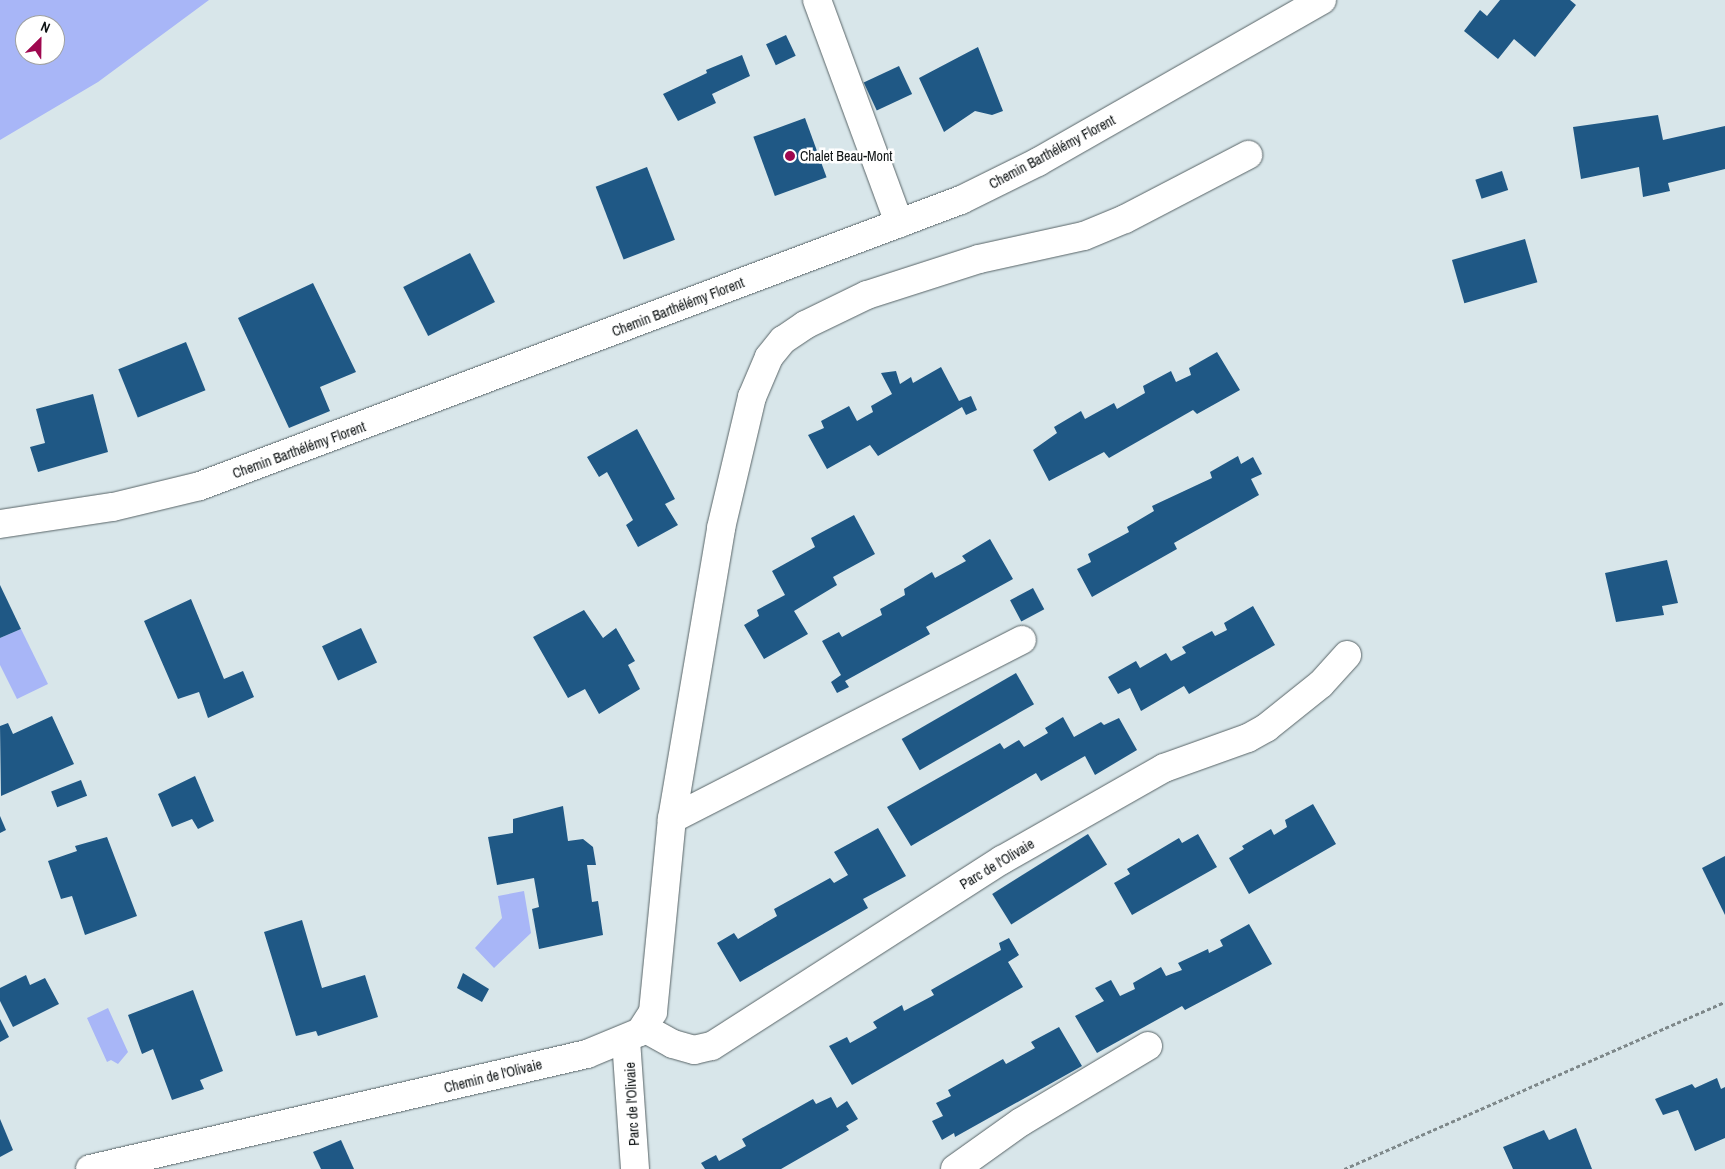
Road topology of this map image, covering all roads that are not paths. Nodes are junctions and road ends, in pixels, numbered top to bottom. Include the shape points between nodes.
1 (817, 0) edge
2 (1322, 0) edge
3 (1248, 155) dead end
4 (900, 223) junction
5 (0, 524) edge
6 (1022, 640) dead end
7 (1347, 655) dead end
8 (672, 819) junction
9 (635, 1034) junction
10 (1148, 1046) dead end
11 (90, 1169) edge
12 (635, 1169) edge
13 (955, 1169) edge

1 - 4 street
2 - 4 street, Chemin Barthélémy Florent via 1009,177
3 - 8 street via 1084,236 979,260 830,310 783,340 769,356 752,397 720,528
4 - 5 street, Chemin Barthélémy Florent via 200,486 113,507
6 - 8 street
7 - 9 street, Parc de l'Olivaie via 1314,690 1266,728 1248,738 1164,768 1010,855 712,1046 701,1050 689,1049
8 - 9 street via 653,1012
9 - 11 street, Chemin de l'Olivaie via 587,1054
9 - 12 street, Parc de l'Olivaie
10 - 13 street via 1021,1122

